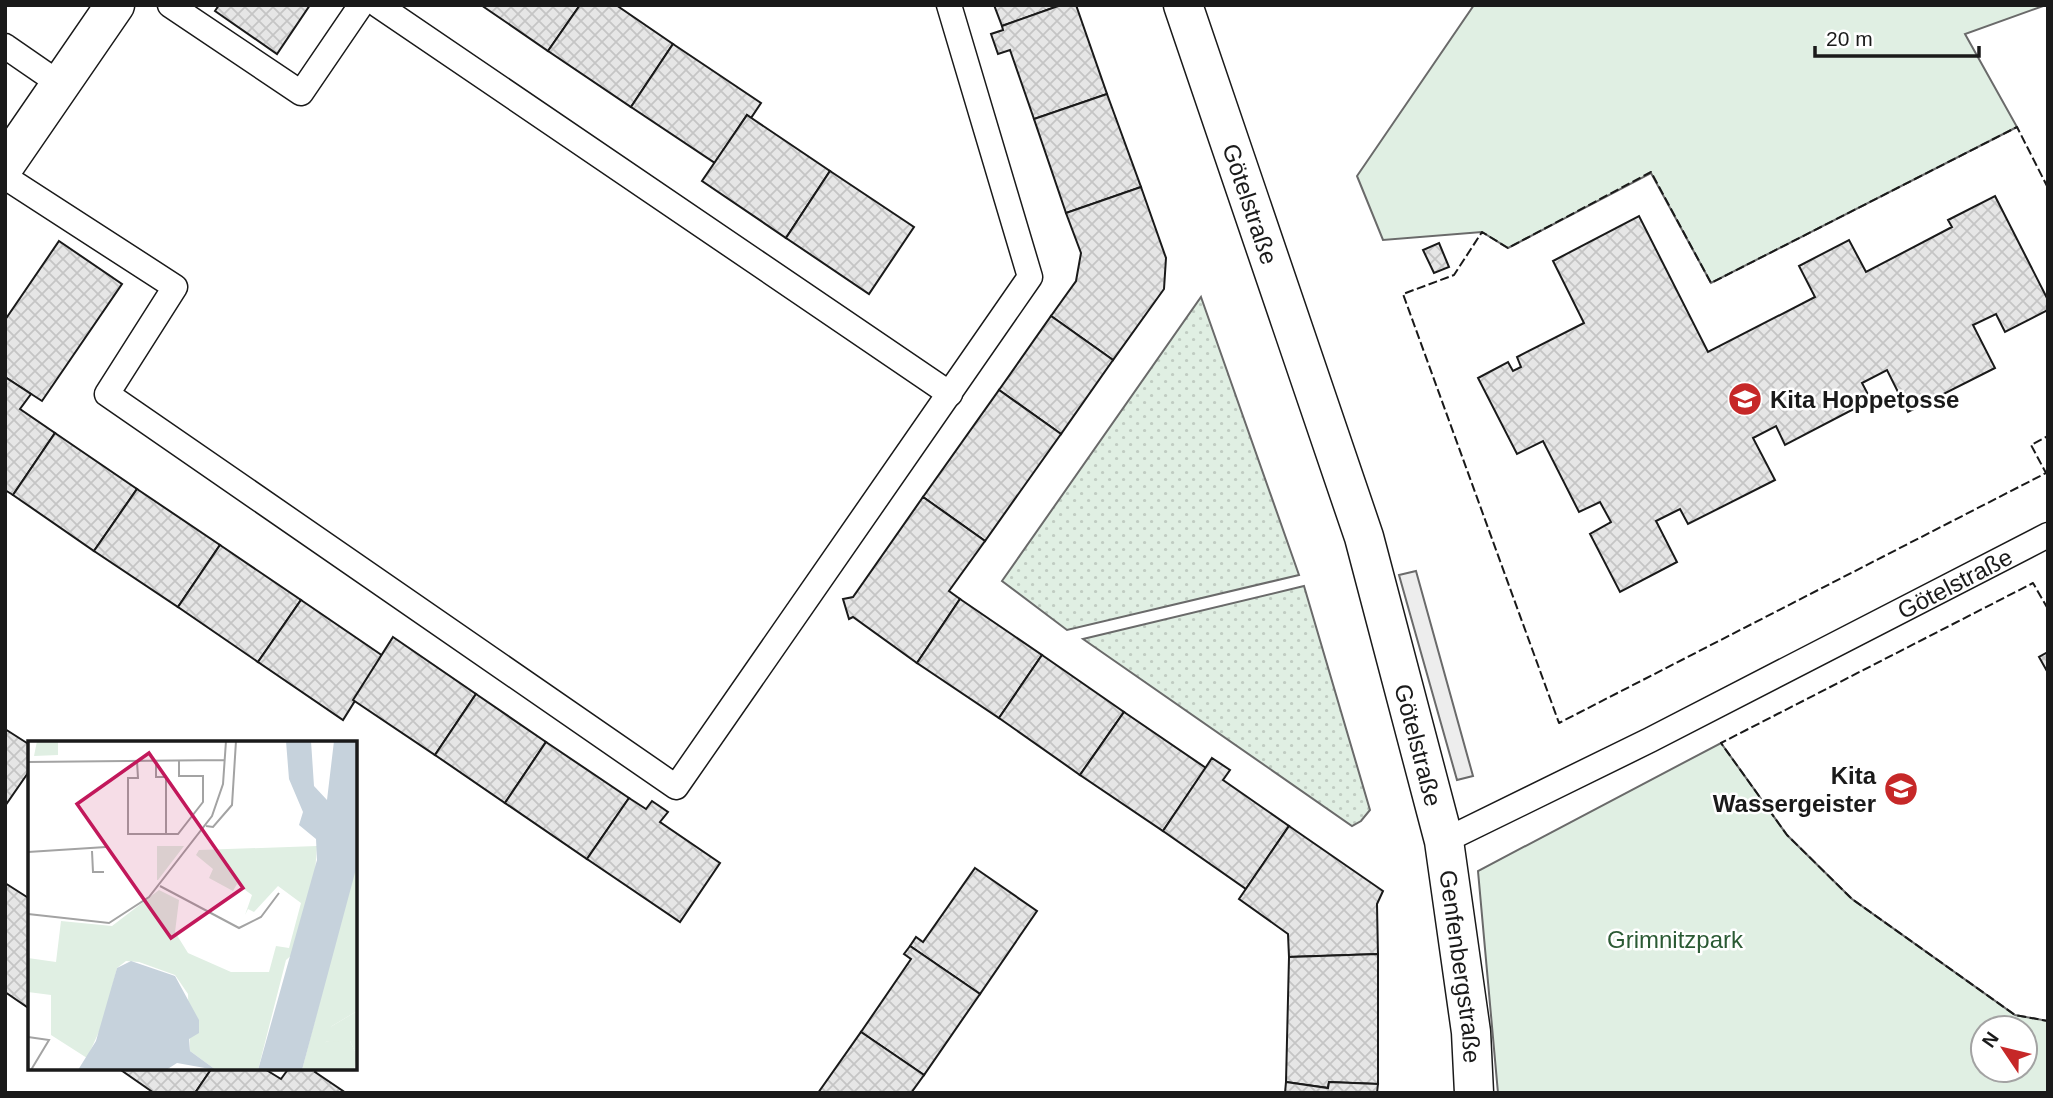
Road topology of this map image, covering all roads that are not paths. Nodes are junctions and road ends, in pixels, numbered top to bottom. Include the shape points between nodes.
1 (115, 5) edge
2 (170, 5) edge
3 (361, 5) edge
4 (378, 5) edge
5 (949, 5) edge
6 (1183, 5) edge
7 (5, 46) edge
8 (60, 84) junction
9 (5, 166) edge
10 (5, 177) edge
11 (950, 394) junction
12 (2048, 535) edge
13 (1444, 841) junction
14 (1474, 1093) edge

1 - 8 street
2 - 3 lane via 301,93
4 - 11 lane
5 - 11 lane via 1030,277
6 - 13 street, Götelstraße via 1364,537
7 - 8 lane
8 - 9 street
10 - 11 lane via 175,287 107,394 676,787
12 - 13 lane, Götelstraße
13 - 14 street, Genfenbergstraße via 1471,1032

